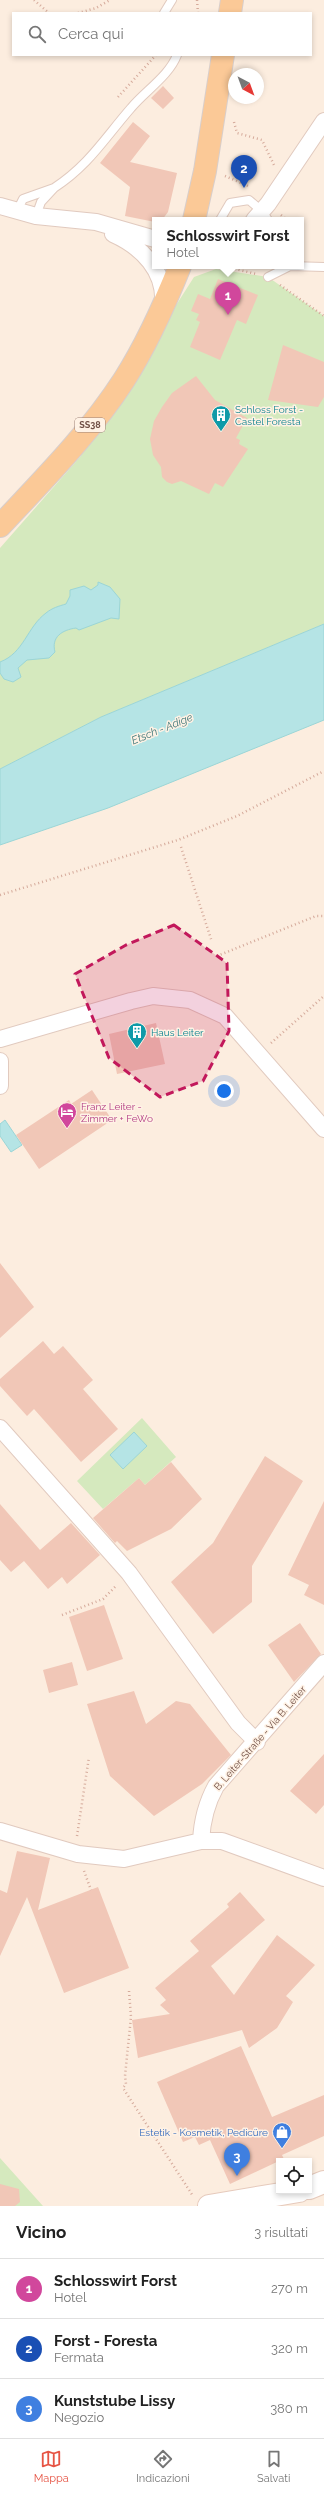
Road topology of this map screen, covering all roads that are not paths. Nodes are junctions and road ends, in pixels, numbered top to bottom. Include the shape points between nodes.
1 (172, 0) edge
2 (232, 0) edge
3 (165, 12) edge
4 (230, 12) edge
5 (176, 56) edge
6 (223, 56) edge
7 (324, 120) edge
8 (54, 188) junction
9 (0, 206) edge
10 (17, 211) junction
11 (36, 216) junction
12 (195, 217) edge
13 (222, 217) edge
14 (261, 217) edge
15 (96, 222) junction
16 (152, 238) edge
17 (152, 264) edge
18 (304, 266) edge
19 (324, 267) edge
20 (154, 269) edge
21 (179, 269) edge
22 (284, 269) edge
23 (268, 278) dead end
24 (162, 310) junction
25 (0, 526) edge
26 (0, 1039) edge
27 (0, 1061) edge
28 (0, 1086) edge
29 (324, 1129) edge
30 (0, 1428) edge
31 (324, 1664) edge
32 (257, 1742) junction
33 (0, 1831) edge
34 (200, 1841) junction
35 (324, 1878) edge
36 (324, 2182) edge
37 (312, 2187) edge
38 (289, 2194) edge
39 (262, 2201) edge
40 (202, 2203) edge

1 - 3 lane
2 - 4 main road
5 - 8 lane via 170,67 131,108 88,162
6 - 12 main road via 205,171
7 - 14 street
8 - 10 lane via 23,198
8 - 11 lane via 41,202
9 - 10 street
10 - 11 street
11 - 15 street
13 - 14 lane via 230,203 249,200
15 - 16 street
15 - 17 street via 103,230 138,248
18 - 19 lane
20 - 24 street via 164,297
21 - 24 main road, SS38
22 - 23 lane
24 - 25 main road, SS38 via 123,381 76,443
26 - 29 street via 131,1000 153,996 190,1000 217,1011 259,1054
27 - 28 street
30 - 32 street via 129,1573 238,1723
31 - 32 street, B. Leiter-Straße - Via B. Leiter
32 - 34 street, B. Leiter-Straße - Via B. Leiter via 216,1786 202,1818
33 - 34 street via 75,1852 124,1859
34 - 35 street via 222,1841
36 - 37 main road
38 - 39 main road
39 - 40 main road

